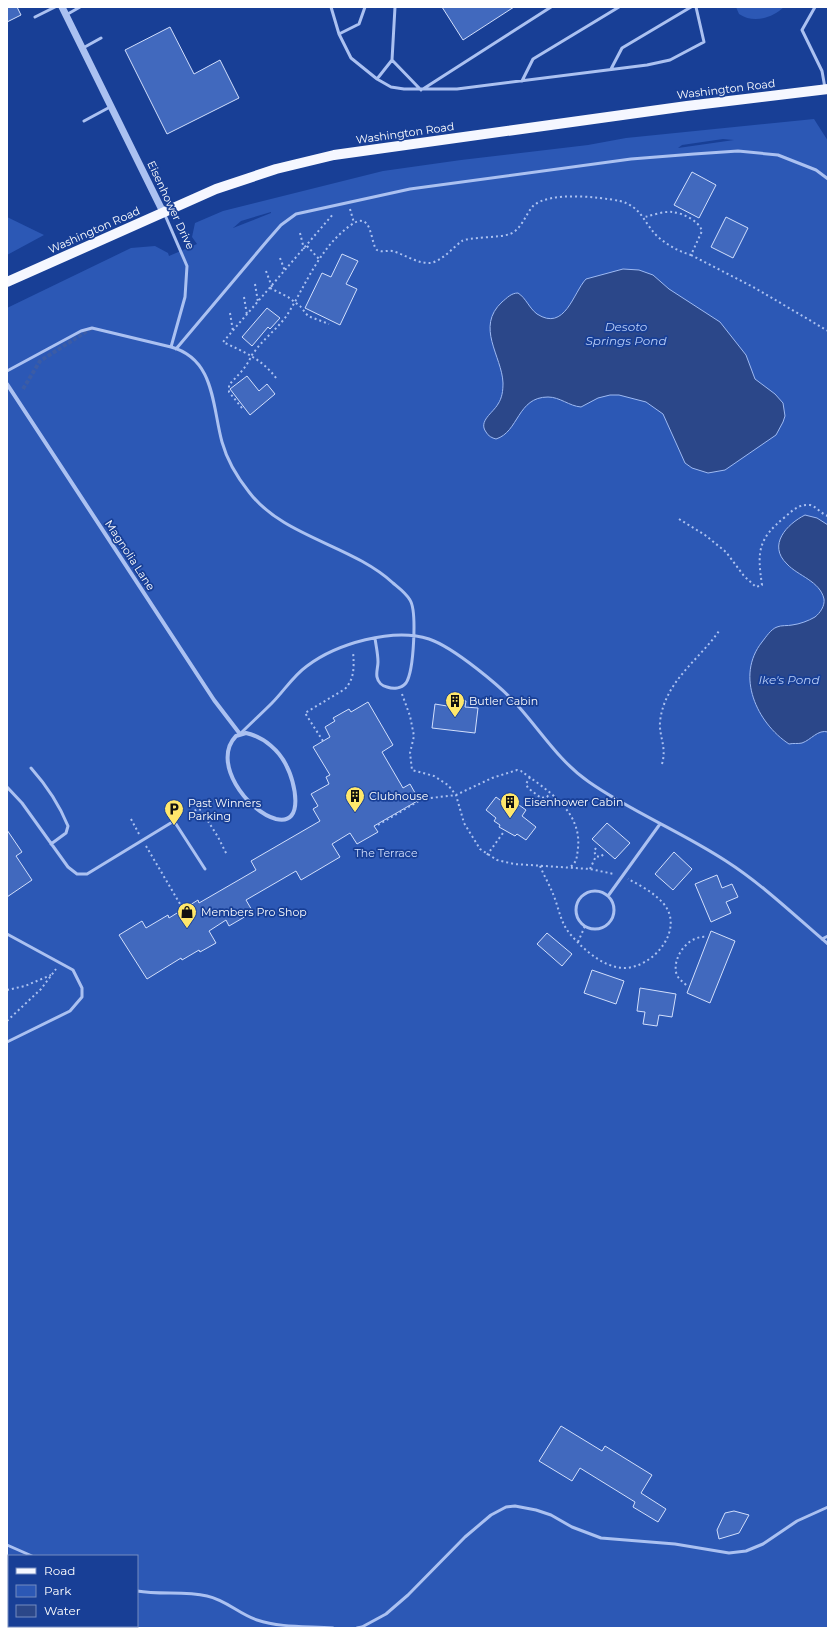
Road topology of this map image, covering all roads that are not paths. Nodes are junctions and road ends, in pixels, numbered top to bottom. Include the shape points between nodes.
1 (55, 7) edge
2 (62, 7) edge
3 (80, 7) edge
4 (332, 7) edge
5 (365, 7) edge
6 (394, 7) edge
7 (551, 7) edge
8 (620, 7) edge
9 (691, 7) edge
10 (696, 7) edge
11 (815, 7) edge
12 (66, 15) junction
13 (35, 17) dead end
14 (338, 34) junction
15 (101, 38) dead end
16 (83, 48) junction
17 (392, 60) junction
18 (611, 70) junction
19 (377, 79) junction
20 (522, 81) junction
21 (421, 90) junction
22 (827, 90) edge
23 (112, 106) junction
24 (84, 121) dead end
25 (828, 179) edge
26 (163, 212) junction
27 (7, 282) edge
28 (171, 347) junction
29 (176, 349) junction
30 (7, 371) edge
31 (7, 384) edge
32 (413, 636) junction
33 (374, 638) junction
34 (240, 734) junction
35 (32, 768) dead end
36 (7, 787) edge
37 (660, 824) junction
38 (51, 844) junction
39 (204, 868) dead end
40 (608, 896) junction
41 (7, 934) edge
42 (828, 936) edge
43 (822, 939) junction
44 (828, 944) edge
45 (7, 1042) edge
46 (828, 1507) edge
47 (7, 1545) edge
48 (30, 1555) edge
49 (138, 1591) edge
50 (333, 1628) edge
51 (357, 1628) edge

1 - 13 lane
2 - 12 street, Eisenhower Drive
3 - 12 lane
4 - 14 lane
5 - 14 lane via 359,24
6 - 17 lane
7 - 21 lane
8 - 20 lane via 533,59
9 - 18 lane via 622,48
10 - 18 lane via 704,42 662,63
11 - 22 lane via 802,30 822,71
12 - 16 street, Eisenhower Drive
14 - 19 lane via 351,58
15 - 16 lane
16 - 23 street, Eisenhower Drive
17 - 19 lane
17 - 21 lane
18 - 20 lane
19 - 21 lane via 391,87
20 - 21 lane via 457,89
22 - 26 main road, Washington Road via 640,112 334,155 276,169 216,189
23 - 24 lane
23 - 26 street, Eisenhower Drive
25 - 29 lane via 816,170 778,155 738,151 631,158 410,189 296,214 282,225
26 - 27 main road, Washington Road
26 - 28 lane, Eisenhower Drive via 187,266 185,297
28 - 29 lane
28 - 30 lane via 92,328 81,331
29 - 32 lane via 194,360 207,377 222,443 234,470 249,492 273,515 386,576 410,600 413,607
31 - 34 street, Magnolia Lane via 210,693
32 - 33 lane
32 - 33 lane via 409,675 402,687 395,689 383,686 377,678 378,663
32 - 37 lane via 428,638 452,650 518,706 564,762 589,782
33 - 34 lane via 353,643 306,666
34 - 34 street via 252,734 262,739 286,764 293,781 296,802 294,812 288,817 280,820 269,816 250,802 236,786 230,772 228,755 230,744
35 - 38 lane via 58,804 68,826 66,834
36 - 38 lane via 22,803
37 - 40 lane
37 - 43 lane via 726,860
38 - 39 lane via 68,867 82,875 174,821
40 - 40 lane via 614,907 609,924 597,929 585,926 577,917 577,904 580,898 597,891
41 - 45 lane via 62,962 73,970 82,988 80,1002 70,1011
42 - 43 lane
43 - 44 lane
46 - 51 lane via 797,1521 746,1552 729,1553 675,1544 601,1538 536,1510 506,1507 491,1515 465,1537 386,1614
47 - 48 lane
49 - 50 lane via 179,1592 206,1596 219,1599 256,1620 284,1626

